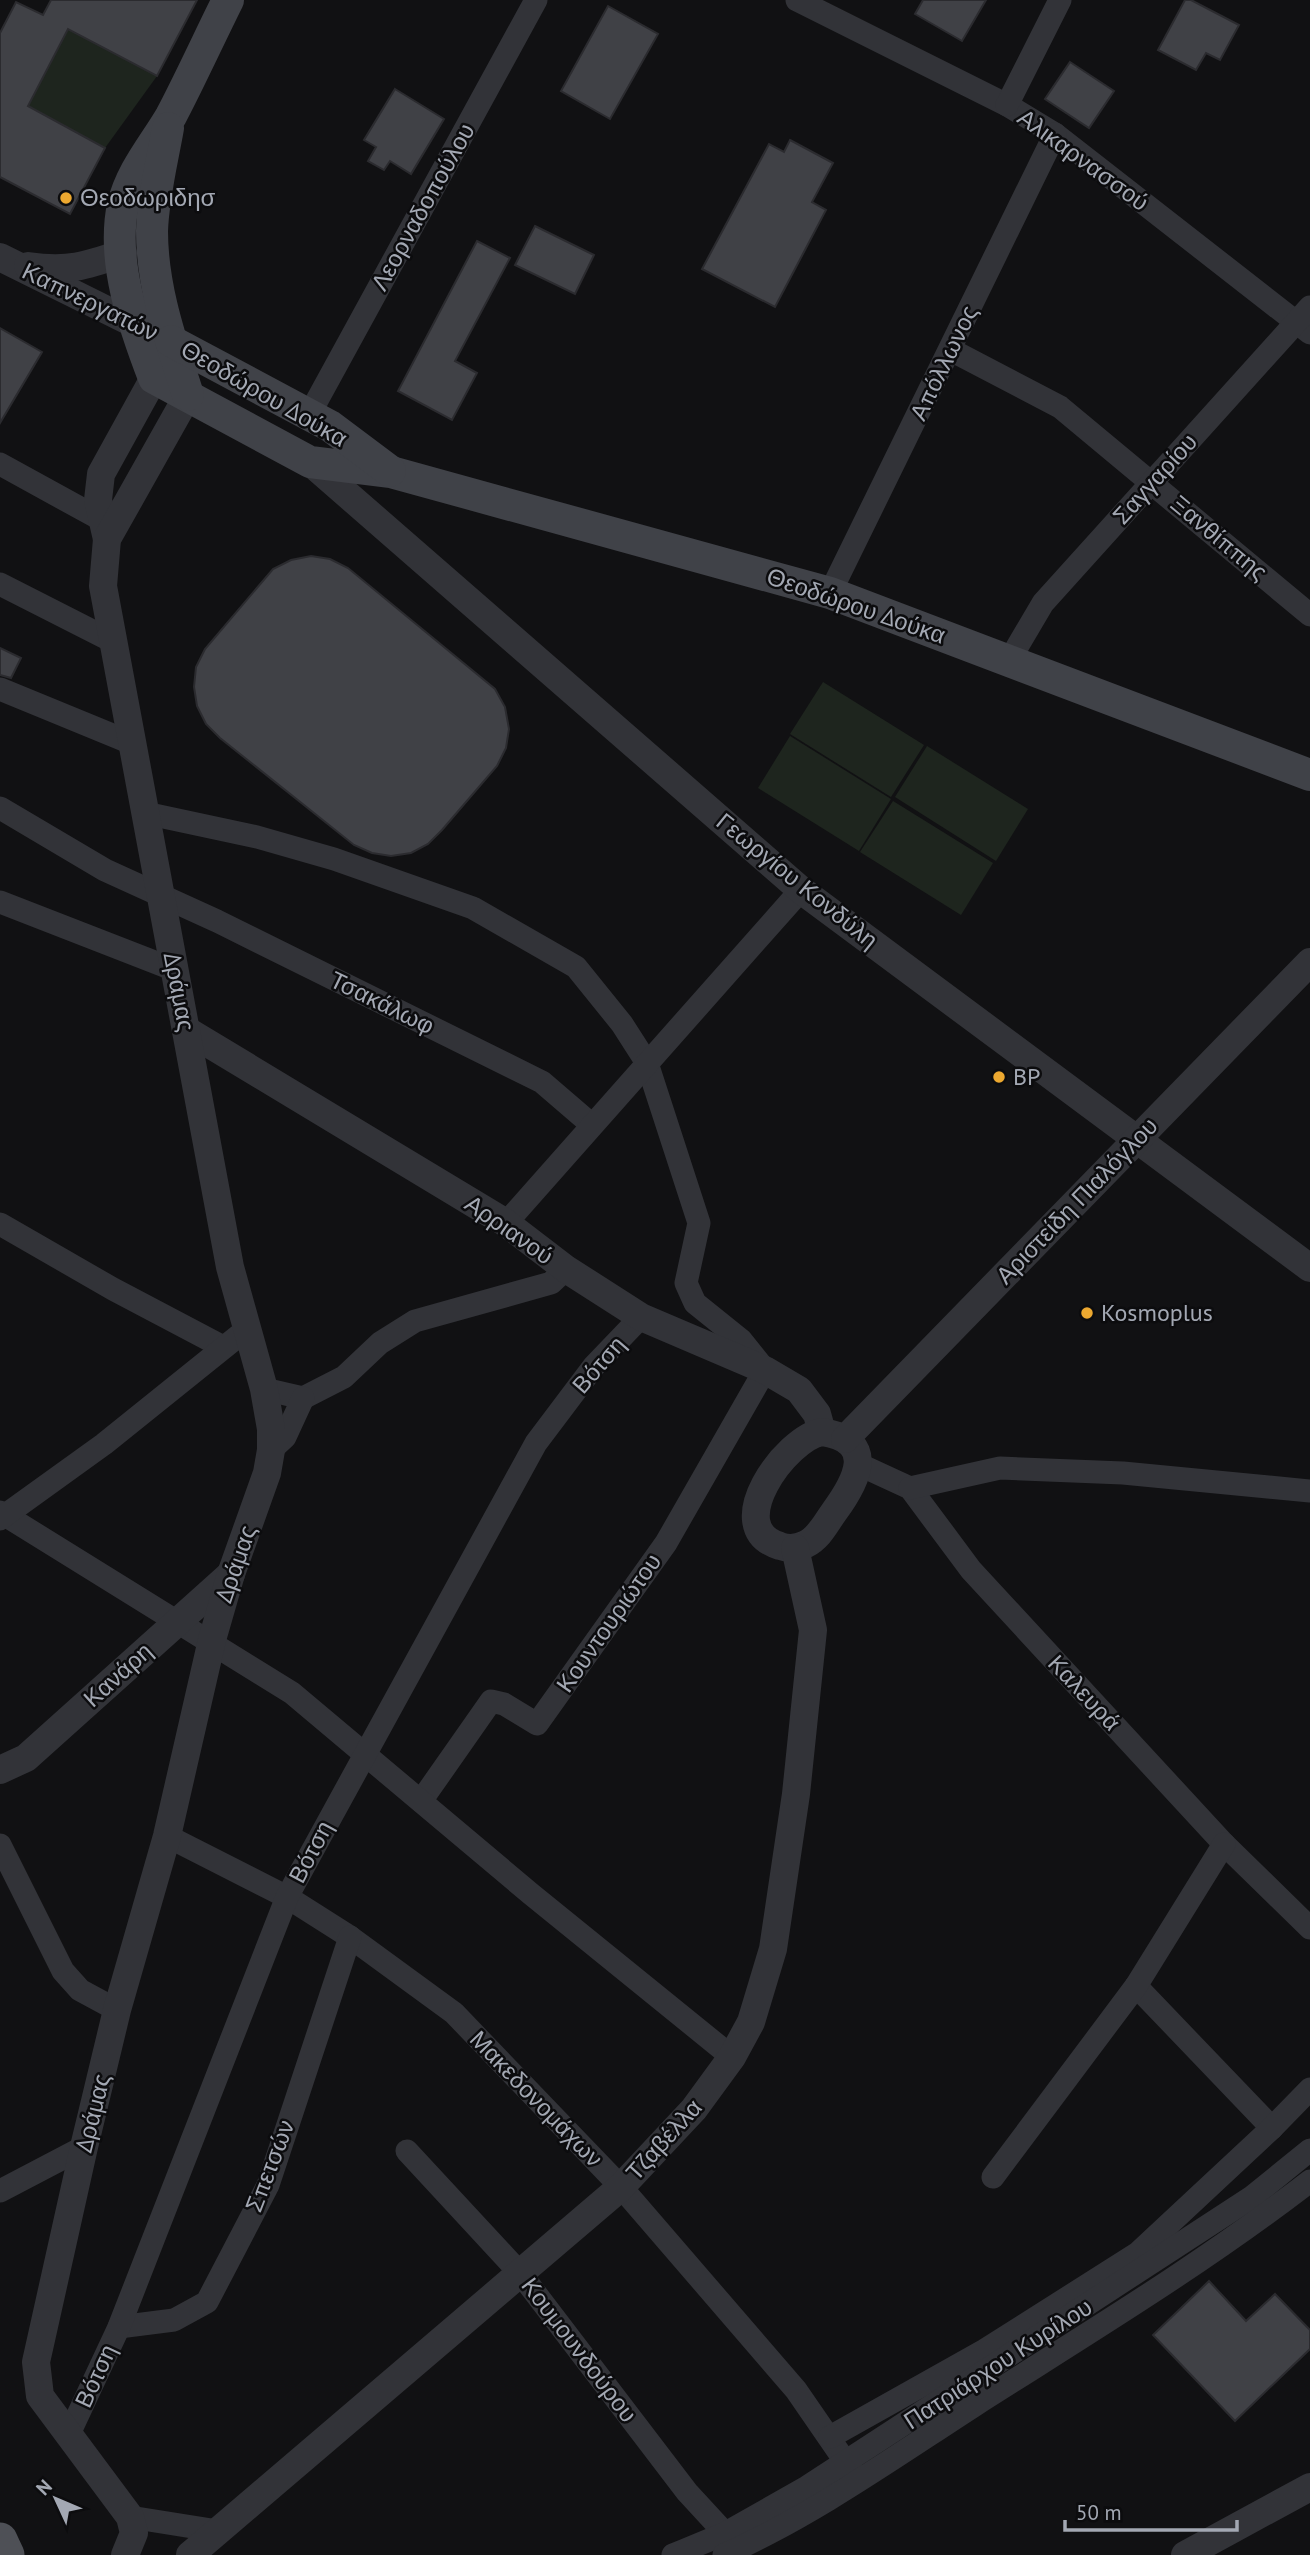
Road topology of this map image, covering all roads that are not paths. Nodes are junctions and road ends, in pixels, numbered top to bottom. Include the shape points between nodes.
1 (228, 0) edge
2 (536, 0) edge
3 (797, 0) edge
4 (1060, 0) edge
5 (1007, 105) junction
6 (170, 117) junction
7 (1055, 134) junction
8 (122, 253) junction
9 (4, 260) edge
10 (1305, 321) edge
11 (133, 324) junction
12 (171, 341) junction
13 (951, 350) junction
14 (154, 378) junction
15 (188, 395) junction
16 (309, 415) junction
17 (310, 462) junction
18 (0, 464) edge
19 (391, 472) junction
20 (1152, 482) junction
21 (105, 529) junction
22 (0, 583) edge
23 (830, 593) junction
24 (1310, 615) edge
25 (114, 642) junction
26 (1010, 659) junction
27 (0, 689) edge
28 (134, 744) junction
29 (1308, 770) edge
30 (0, 808) edge
31 (145, 813) junction
32 (801, 890) junction
33 (161, 896) junction
34 (0, 902) edge
35 (1310, 962) edge
36 (175, 970) junction
37 (186, 1030) junction
38 (647, 1063) junction
39 (592, 1125) junction
40 (1138, 1138) junction
41 (506, 1223) junction
42 (0, 1224) edge
43 (1310, 1268) edge
44 (566, 1269) junction
45 (642, 1317) junction
46 (247, 1329) junction
47 (223, 1347) junction
48 (765, 1370) junction
49 (264, 1389) junction
50 (303, 1398) junction
51 (842, 1445) junction
52 (271, 1450) junction
53 (909, 1488) junction
54 (1310, 1491) edge
55 (2, 1516) edge
56 (795, 1548) junction
57 (231, 1574) junction
58 (179, 1620) junction
59 (212, 1640) junction
60 (365, 1752) junction
61 (0, 1770) edge
62 (421, 1801) junction
63 (167, 1836) junction
64 (1224, 1844) junction
65 (0, 1846) edge
66 (287, 1897) junction
67 (1310, 1928) edge
68 (350, 1937) junction
69 (1136, 1986) junction
70 (117, 2010) junction
71 (732, 2057) junction
72 (1310, 2089) edge
73 (1272, 2128) junction
74 (84, 2147) junction
75 (407, 2151) dead end
76 (1310, 2151) edge
77 (993, 2177) dead end
78 (1310, 2181) edge
79 (2, 2185) edge
80 (621, 2187) junction
81 (520, 2273) junction
82 (1108, 2292) junction
83 (1121, 2312) junction
84 (119, 2327) junction
85 (69, 2434) junction
86 (830, 2437) junction
87 (853, 2471) junction
88 (1310, 2487) edge
89 (130, 2517) junction
90 (218, 2531) junction
91 (0, 2540) edge
92 (733, 2548) edge
93 (8, 2555) edge
94 (125, 2555) edge
95 (190, 2555) edge
96 (673, 2555) edge
97 (1185, 2555) edge

1 - 6 main road
2 - 16 street, Λεορναδοπούλου
3 - 5 street, Αλικαρνασσού
4 - 5 street
5 - 7 street, Αλικαρνασσού
6 - 8 main road via 138,166 123,206
6 - 12 main road via 152,230 158,299
7 - 10 street, Αλικαρνασσού
7 - 13 street, Απόλλωνος
8 - 9 street, Καπνεργατών via 79,268 57,270
8 - 11 main road
9 - 11 street, Καπνεργατών
10 - 20 street, Σαγγαρίου
11 - 12 street, Καπνεργατών
11 - 14 main road
12 - 15 main road
12 - 16 main road, Θεοδώρου Δούκα
13 - 20 street, Ξανθίππης via 1060,407
13 - 23 street, Απόλλωνος
14 - 15 main road, Θεοδώρου Δούκα
14 - 21 street, Δράμας via 101,474 98,500
15 - 17 main road, Θεοδώρου Δούκα
15 - 21 street, Δράμας
16 - 19 main road, Θεοδώρου Δούκα
17 - 19 main road, Θεοδώρου Δούκα
17 - 32 street, Γεωργίου Κονδύλη
18 - 21 street
19 - 23 main road, Θεοδώρου Δούκα
20 - 24 street, Ξανθίππης
20 - 26 street, Σαγγαρίου via 1043,603
21 - 25 street, Δράμας via 103,586
22 - 25 street
23 - 26 main road, Θεοδώρου Δούκα
25 - 28 street, Δράμας
26 - 29 main road, Θεοδώρου Δούκα
27 - 28 street
28 - 31 street, Δράμας
30 - 33 street, Τσακάλωφ via 106,870
31 - 33 street, Δράμας
31 - 38 street via 334,859 473,908 576,967
32 - 38 street
32 - 40 street, Γεωργίου Κονδύλη
33 - 36 street, Δράμας
33 - 39 street, Τσακάλωφ via 542,1082
34 - 36 street
35 - 40 street, Αριστείδη Πιαλόγλου
36 - 37 street, Δράμας
37 - 41 street, Αρριανού
37 - 46 street, Δράμας via 230,1267
38 - 39 street
38 - 48 street via 699,1223 686,1283 695,1303 741,1340
39 - 41 street
40 - 43 street, Γεωργίου Κονδύλη
40 - 51 street, Αριστείδη Πιαλόγλου
41 - 44 street, Αρριανού
42 - 47 street
44 - 45 street, Αρριανού
44 - 50 street via 551,1283 415,1321 380,1343 345,1377
45 - 48 street, Αρριανού
45 - 60 street, Βότση via 594,1366 536,1443
46 - 47 street
46 - 49 street, Δράμας
47 - 55 street via 104,1444
48 - 51 street, Αρριανού via 799,1390
48 - 62 street, Κουντουριώτου via 666,1543 537,1724 491,1701
49 - 50 street
49 - 52 street, Δράμας
50 - 52 street via 285,1437
51 - 53 street, Καλευρά
51 - 56 street via 854,1484 815,1538
51 - 56 street via 810,1434 792,1449 759,1494 754,1516 764,1536
52 - 57 street, Δράμας via 262,1491
53 - 54 street via 1000,1468 1123,1473
53 - 64 street, Καλευρά via 971,1570
55 - 58 street
56 - 71 street, Τζαβέλλα via 813,1630 796,1794 773,1949 751,2022
57 - 58 street, Κανάρη
57 - 59 street, Δράμας
58 - 59 street
58 - 61 street, Κανάρη via 26,1758
59 - 60 street via 292,1693
59 - 63 street, Δράμας
60 - 62 street
60 - 66 street, Βότση
62 - 71 street
63 - 66 street, Μακεδονομάχων
63 - 70 street, Δράμας
64 - 67 street, Καλευρά
64 - 69 street
65 - 70 street via 63,1971 80,1990
66 - 68 street, Μακεδονομάχων
66 - 84 street, Βότση
68 - 80 street, Μακεδονομάχων via 454,2014
68 - 84 street, Σπετσών via 268,2185 207,2302 174,2320
69 - 73 street
69 - 77 street
70 - 74 street, Δράμας
71 - 80 street, Τζαβέλλα via 694,2109
72 - 73 street
73 - 86 street via 1139,2253 985,2350
74 - 79 street
74 - 85 street, Δράμας via 36,2362 40,2396
75 - 81 street, Κουμουνδούρου
76 - 82 street, Πατριάρχου Κυρίλου via 1252,2197
78 - 83 street, Πατριάρχου Κυρίλου
80 - 81 street, Τζαβέλλα
80 - 86 street, Μακεδονομάχων via 796,2390
81 - 90 street, Τζαβέλλα
81 - 92 street, Κουμουνδούρου
82 - 83 street
82 - 87 street, Πατριάρχου Κυρίλου
83 - 87 street, Πατριάρχου Κυρίλου
84 - 85 street, Βότση
85 - 89 street, Δράμας
86 - 87 street, Μακεδονομάχων
87 - 92 street, Πατριάρχου Κυρίλου
88 - 97 street
89 - 90 street
89 - 94 street via 134,2533
90 - 95 street, Τζαβέλλα
91 - 93 main road
92 - 96 street, Πατριάρχου Κυρίλου

